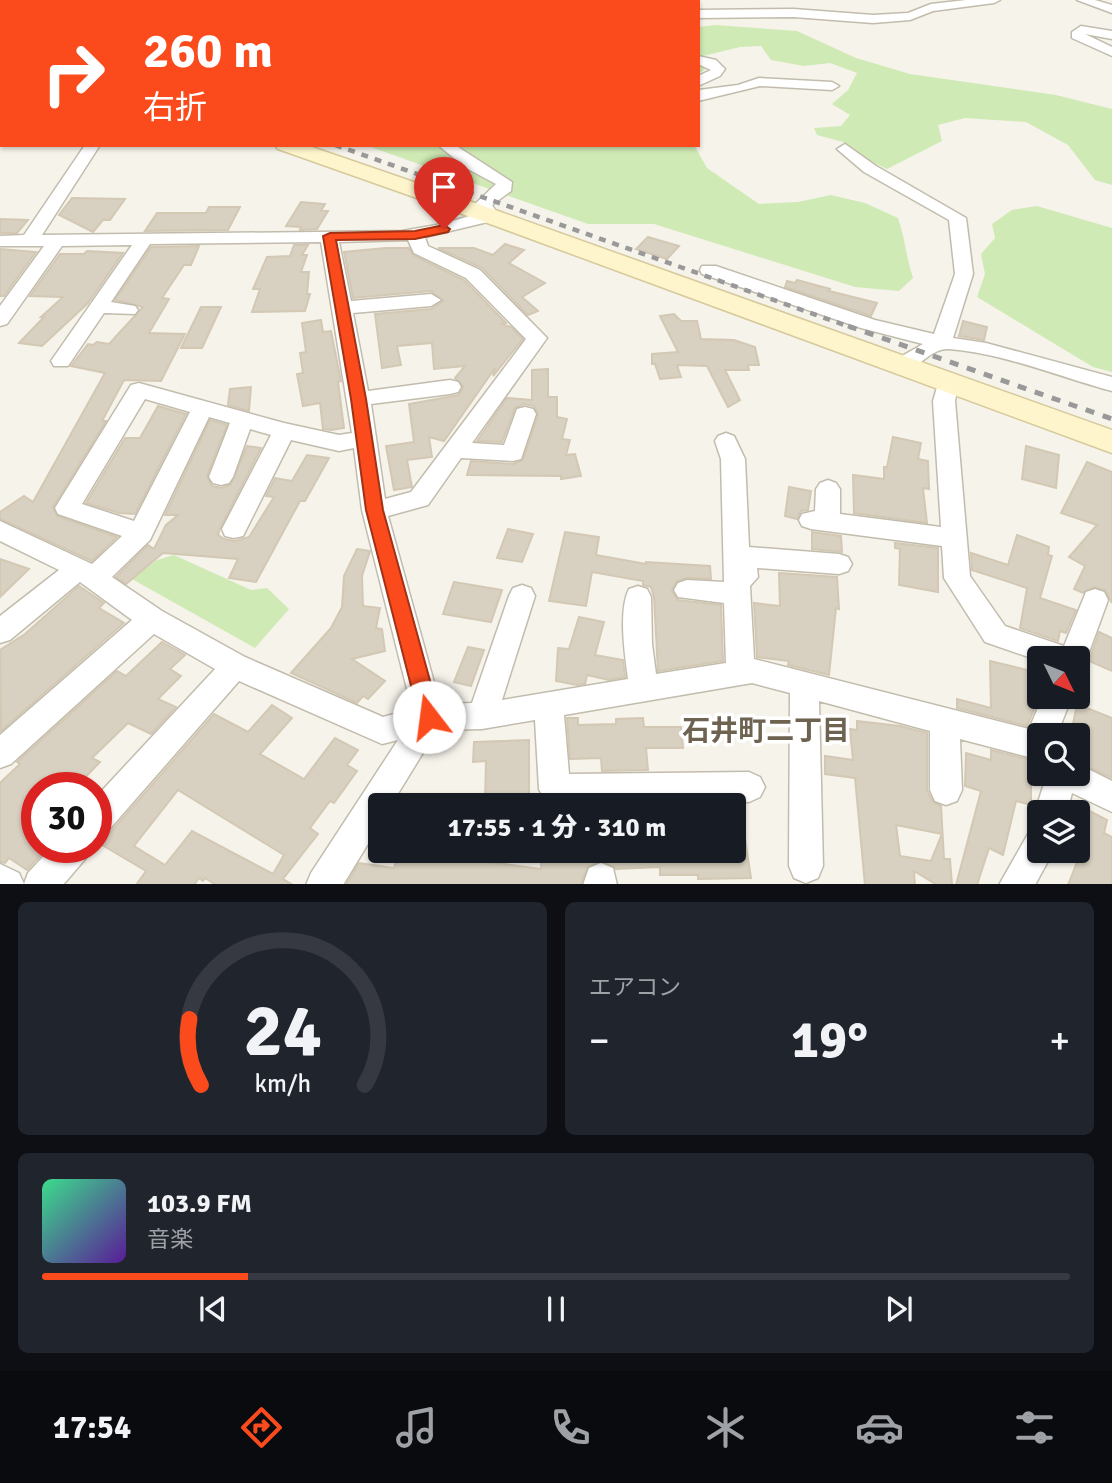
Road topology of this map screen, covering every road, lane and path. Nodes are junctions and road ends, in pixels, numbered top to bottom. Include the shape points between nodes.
1 (994, 0) edge
2 (1083, 0) edge
3 (1112, 9) edge
4 (700, 15) edge
5 (1112, 35) edge
6 (1112, 52) edge
7 (700, 60) edge
8 (700, 81) edge
9 (832, 86) dead end
10 (700, 97) edge
11 (92, 147) edge
12 (291, 147) edge
13 (448, 147) edge
14 (845, 149) dead end
15 (489, 216) junction
16 (415, 235) junction
17 (330, 236) junction
18 (30, 240) junction
19 (57, 240) junction
20 (144, 240) junction
21 (0, 241) edge
22 (709, 270) dead end
23 (431, 300) dead end
24 (99, 307) junction
25 (342, 309) junction
26 (128, 310) dead end
27 (0, 320) edge
28 (941, 342) junction
29 (61, 360) dead end
30 (902, 365) junction
31 (948, 382) junction
32 (1112, 384) edge
33 (450, 387) dead end
34 (359, 399) junction
35 (203, 408) junction
36 (525, 414) dead end
37 (242, 421) junction
38 (284, 431) junction
39 (364, 438) junction
40 (726, 441) dead end
41 (1112, 442) edge
42 (455, 450) junction
43 (221, 477) dead end
44 (828, 489) dead end
45 (374, 510) junction
46 (234, 529) dead end
47 (0, 530) edge
48 (141, 533) junction
49 (953, 537) junction
50 (839, 564) dead end
51 (87, 573) junction
52 (687, 590) dead end
53 (738, 590) junction
54 (522, 596) dead end
55 (638, 597) dead end
56 (1095, 600) dead end
57 (152, 619) junction
58 (0, 632) edge
59 (1030, 646) edge
60 (1078, 646) edge
61 (235, 666) junction
62 (740, 673) junction
63 (804, 684) junction
64 (644, 689) junction
65 (550, 706) junction
66 (482, 716) junction
67 (429, 717) junction
68 (945, 720) junction
69 (1027, 738) edge
70 (0, 754) edge
71 (749, 786) dead end
72 (1090, 786) edge
73 (946, 790) dead end
74 (1112, 797) edge
75 (112, 803) edge
76 (59, 863) edge
77 (1029, 863) edge
78 (806, 866) dead end
79 (0, 881) edge
80 (6, 884) edge
81 (40, 884) edge
82 (323, 884) edge
83 (1016, 884) edge

1 - 4 street via 873,19 794,13
2 - 3 street
5 - 6 street via 1081,30 1076,35
7 - 8 street via 718,69
9 - 10 street via 759,82
11 - 18 street
12 - 15 street
13 - 15 street via 504,182 505,188 483,204
14 - 28 street via 870,169 957,218 964,274
15 - 16 street
15 - 30 street
16 - 17 street
16 - 42 street via 420,249 473,274 537,338
17 - 20 street
17 - 25 street
18 - 19 street
18 - 21 street
19 - 20 street
19 - 27 street
20 - 24 street
22 - 28 street via 834,313
23 - 25 street
24 - 26 street
24 - 29 street
25 - 34 street
28 - 30 street
28 - 32 street via 986,349
30 - 31 street
31 - 41 street
31 - 49 street via 944,401
33 - 34 street
34 - 39 street
35 - 37 street
35 - 48 street
35 - 48 street via 139,390 66,508
36 - 42 street via 513,453
37 - 38 street
37 - 43 street
38 - 39 street via 339,443
38 - 46 street
39 - 45 street
40 - 53 street via 733,459
42 - 45 street via 419,499
44 - 49 street via 819,521
45 - 67 street
47 - 51 street
48 - 51 street
49 - 59 street via 957,578 995,634
50 - 53 street via 744,557 746,586
51 - 57 street
51 - 58 street
52 - 53 street
53 - 62 street
54 - 66 street
55 - 64 street
56 - 60 street
57 - 61 street
57 - 70 street
61 - 67 street via 383,731
61 - 75 street
62 - 63 street via 752,671
62 - 64 street
63 - 68 street
63 - 78 street
64 - 65 street
65 - 66 street
65 - 71 street via 555,789
66 - 67 street
67 - 82 street
68 - 69 street
68 - 73 street
72 - 74 street
76 - 81 street
77 - 83 street
79 - 80 street

